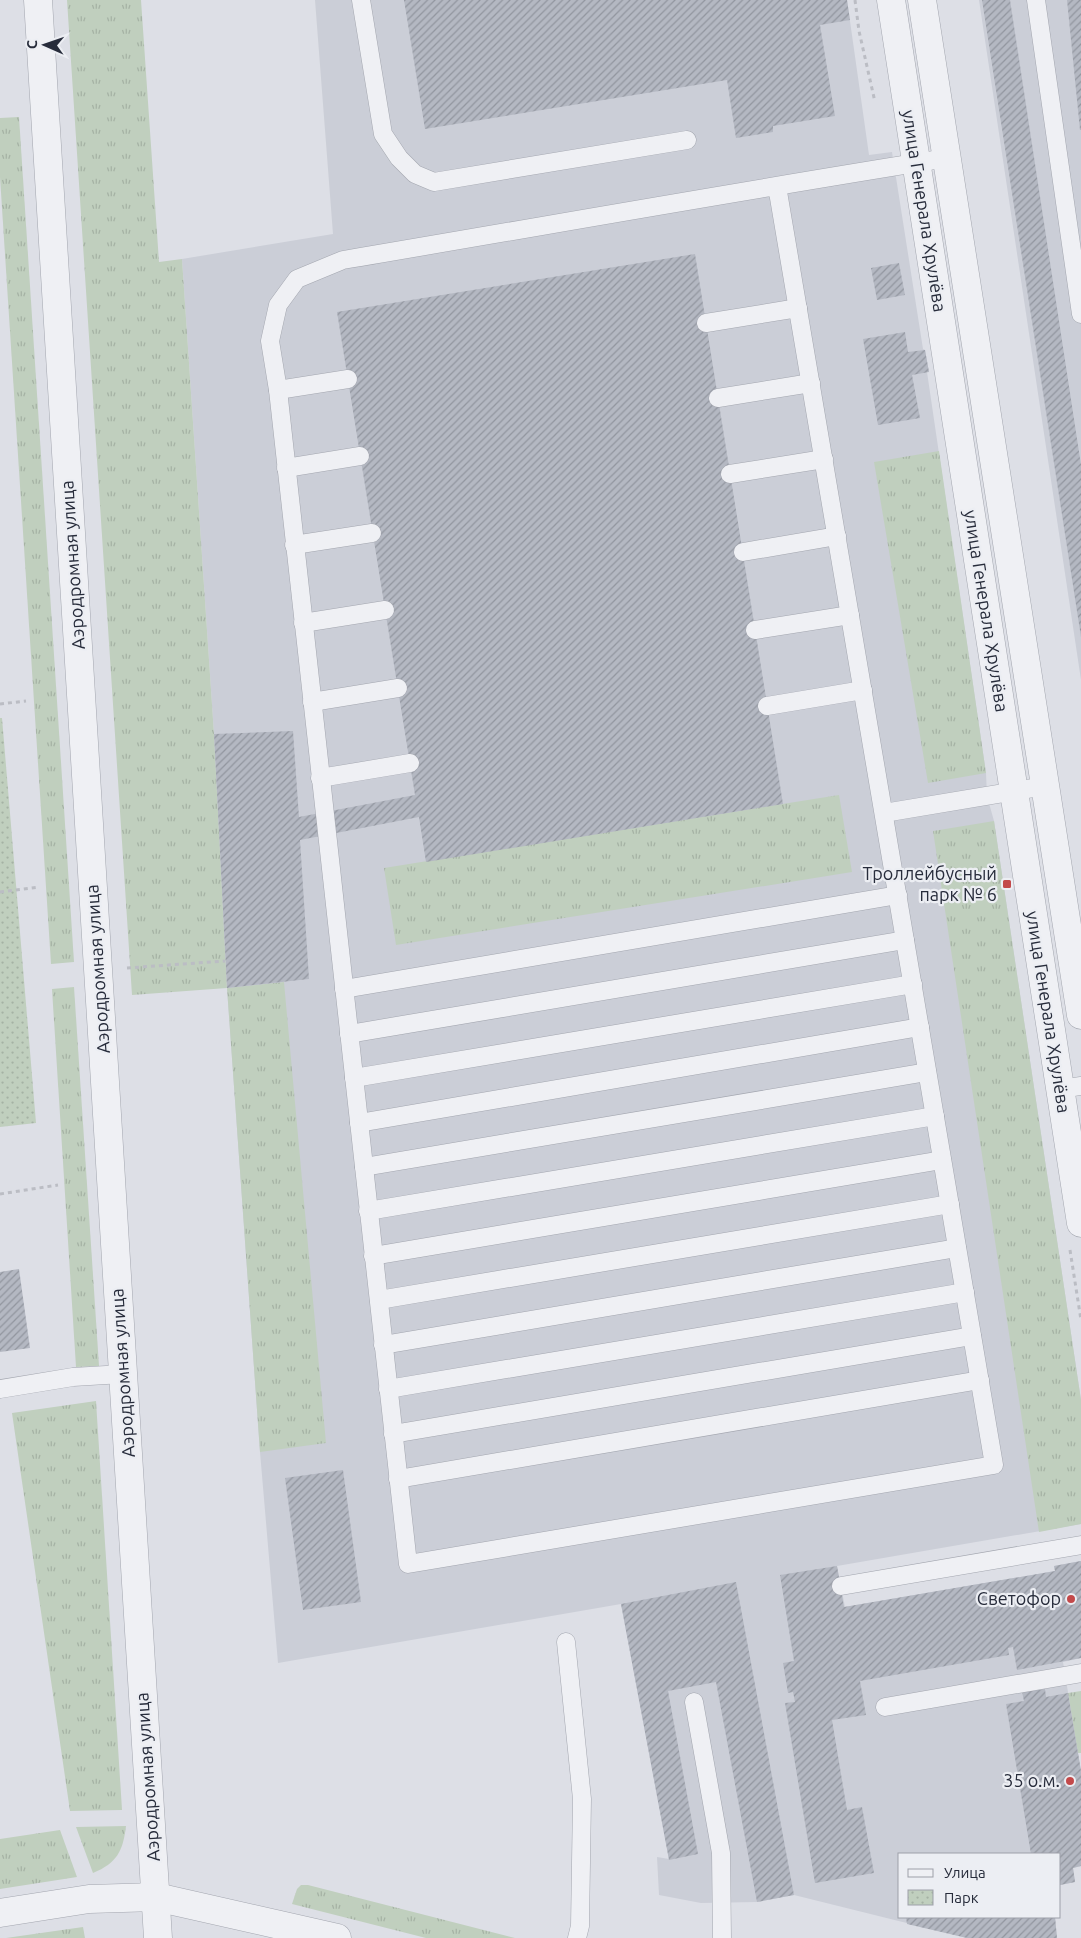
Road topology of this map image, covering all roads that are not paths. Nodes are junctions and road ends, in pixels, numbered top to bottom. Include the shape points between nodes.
1 (38, 0) edge
2 (361, 0) edge
3 (891, 0) edge
4 (922, 0) edge
5 (1036, 0) edge
6 (687, 140) dead end
7 (947, 158) junction
8 (916, 163) junction
9 (777, 186) junction
10 (798, 308) junction
11 (1081, 314) edge
12 (706, 323) dead end
13 (348, 379) dead end
14 (810, 383) junction
15 (278, 390) junction
16 (718, 398) dead end
17 (360, 456) dead end
18 (824, 459) junction
19 (286, 468) junction
20 (730, 474) dead end
21 (372, 533) dead end
22 (837, 536) junction
23 (294, 545) junction
24 (743, 552) dead end
25 (385, 610) dead end
26 (850, 614) junction
27 (303, 622) junction
28 (755, 630) dead end
29 (398, 688) dead end
30 (863, 690) junction
31 (312, 702) junction
32 (767, 706) dead end
33 (410, 763) dead end
34 (320, 778) junction
35 (1045, 786) junction
36 (1014, 791) junction
37 (884, 813) junction
38 (898, 896) junction
39 (905, 940) junction
40 (913, 984) junction
41 (344, 989) junction
42 (1081, 1015) edge
43 (920, 1028) junction
44 (349, 1034) junction
45 (927, 1072) junction
46 (354, 1078) junction
47 (1071, 1088) edge
48 (935, 1116) junction
49 (358, 1123) junction
50 (942, 1160) junction
51 (364, 1167) junction
52 (950, 1204) junction
53 (368, 1211) junction
54 (1081, 1223) edge
55 (957, 1248) junction
56 (373, 1256) junction
57 (965, 1292) junction
58 (378, 1300) junction
59 (972, 1336) junction
60 (383, 1345) junction
61 (123, 1374) junction
62 (980, 1380) junction
63 (0, 1389) edge
64 (388, 1390) junction
65 (394, 1434) junction
66 (398, 1478) junction
67 (1081, 1545) edge
68 (841, 1586) dead end
69 (566, 1642) dead end
70 (1081, 1673) edge
71 (694, 1702) dead end
72 (885, 1707) dead end
73 (156, 1896) junction
74 (0, 1913) edge
75 (158, 1938) edge
76 (337, 1938) edge
77 (577, 1938) edge
78 (722, 1938) edge

1 - 61 street, Аэродромная улица
2 - 6 lane via 383,134 415,174 434,182
3 - 8 street, улица Генерала Хрулёва
4 - 7 street, улица Генерала Хрулёва
5 - 11 lane
7 - 8 lane
7 - 35 street, улица Генерала Хрулёва
8 - 9 lane
8 - 36 street, улица Генерала Хрулёва
9 - 10 lane
9 - 15 lane via 343,260 297,279 278,304 270,341
10 - 12 lane
10 - 14 lane
13 - 15 lane
14 - 16 lane
14 - 18 lane
15 - 19 lane
17 - 19 lane
18 - 20 lane
18 - 22 lane
19 - 23 lane
21 - 23 lane
22 - 24 lane
22 - 26 lane
23 - 27 lane
25 - 27 lane
26 - 28 lane
26 - 30 lane
27 - 31 lane
29 - 31 lane
30 - 32 lane
30 - 37 lane
31 - 34 lane
33 - 34 lane
34 - 41 lane
35 - 36 lane
35 - 42 street, улица Генерала Хрулёва
36 - 37 lane
36 - 47 street, улица Генерала Хрулёва
37 - 38 lane
38 - 39 lane
38 - 41 lane
39 - 40 lane
39 - 44 lane
40 - 43 lane
40 - 46 lane
41 - 44 lane
43 - 45 lane
43 - 49 lane
44 - 46 lane
45 - 48 lane
45 - 51 lane
46 - 49 lane
47 - 54 street, улица Генерала Хрулёва
48 - 50 lane
48 - 53 lane
49 - 51 lane
50 - 52 lane
50 - 56 lane
51 - 53 lane
52 - 55 lane
52 - 58 lane
53 - 56 lane
55 - 57 lane
55 - 60 lane
56 - 58 lane
57 - 59 lane
57 - 64 lane
58 - 60 lane
59 - 62 lane
59 - 65 lane
60 - 64 lane
61 - 63 lane
61 - 73 street, Аэродромная улица
62 - 66 lane
62 - 66 lane via 994,1465 408,1564
64 - 65 lane
65 - 66 lane
67 - 68 lane
69 - 77 lane via 582,1799 580,1926
70 - 72 lane
71 - 78 lane via 721,1853
73 - 74 street via 89,1899
73 - 75 street, Аэродромная улица
73 - 76 street

